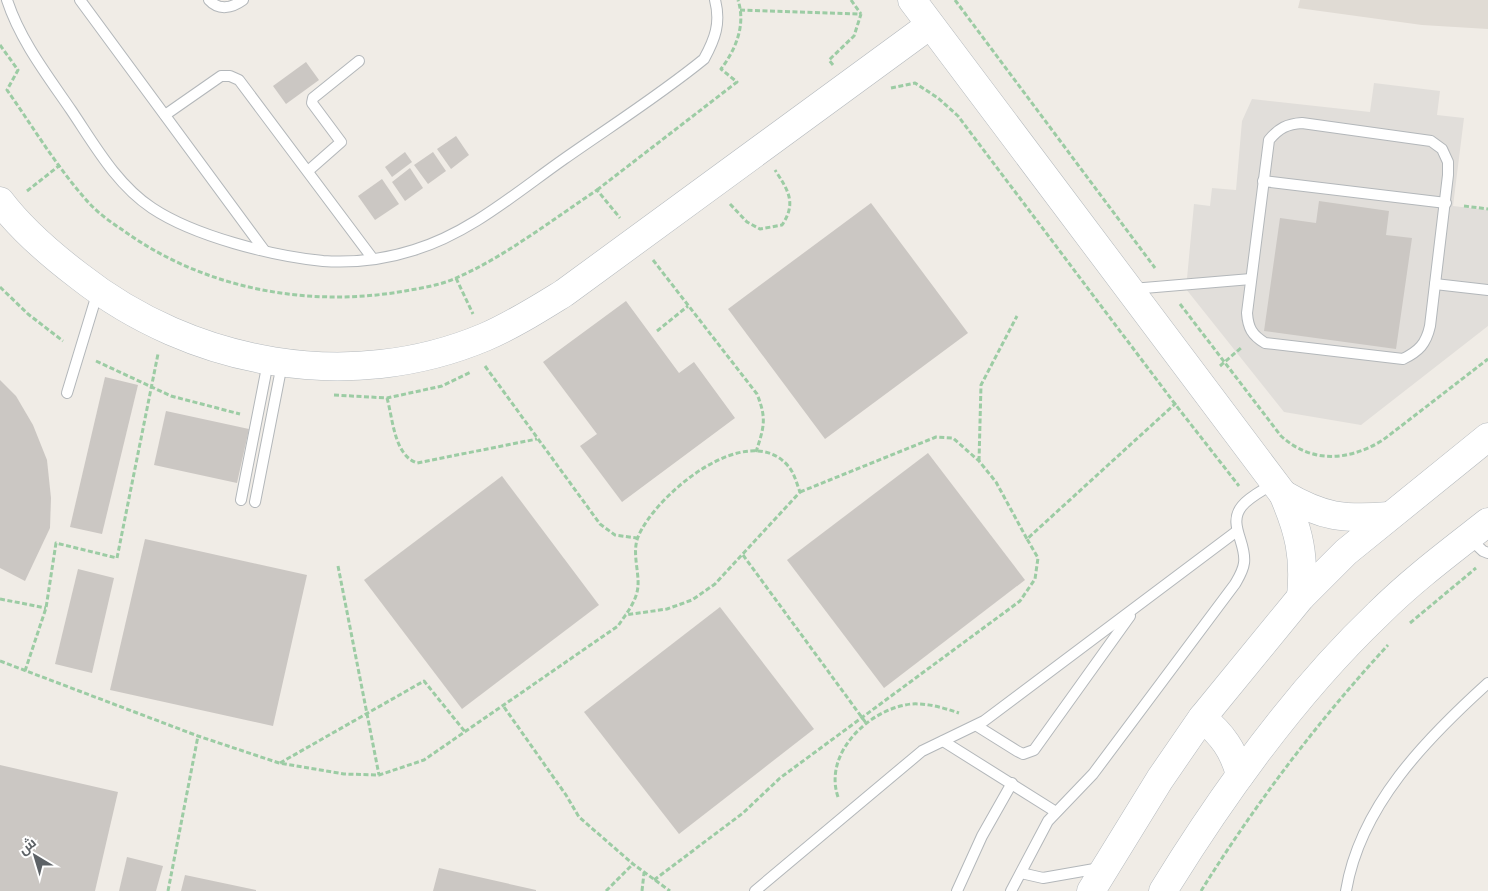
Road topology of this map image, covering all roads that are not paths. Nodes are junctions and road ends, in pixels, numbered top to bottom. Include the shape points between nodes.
1 (7, 0) edge
2 (80, 0) edge
3 (209, 0) edge
4 (243, 0) edge
5 (715, 0) edge
6 (912, 0) edge
7 (930, 25) junction
8 (359, 61) dead end
9 (166, 115) junction
10 (308, 171) junction
11 (1263, 181) junction
12 (1446, 203) junction
13 (3, 204) edge
14 (264, 250) junction
15 (373, 259) junction
16 (1251, 279) junction
17 (1435, 284) junction
18 (1131, 289) junction
19 (1488, 290) edge
20 (98, 291) junction
21 (275, 363) junction
22 (67, 393) dead end
23 (1488, 437) edge
24 (1279, 488) junction
25 (241, 500) dead end
26 (255, 502) dead end
27 (1389, 516) junction
28 (1237, 531) junction
29 (1482, 537) edge
30 (1301, 597) junction
31 (1136, 607) junction
32 (1488, 683) edge
33 (1202, 718) junction
34 (980, 723) junction
35 (943, 741) junction
36 (1240, 775) junction
37 (1012, 783) junction
38 (1056, 812) junction
39 (1021, 873) junction
40 (1097, 879) edge
41 (755, 891) edge
42 (957, 891) edge
43 (1011, 891) edge
44 (1163, 891) edge
45 (1346, 891) edge

1 - 14 lane via 14,21 34,55 125,185 150,207 179,223
2 - 9 lane
3 - 4 lane via 222,8
5 - 15 lane via 719,15 716,38 704,59 685,74 455,233 414,250
6 - 7 street
7 - 18 street
7 - 21 street via 601,267 522,319 484,338 435,354 334,367
8 - 10 lane via 312,98 312,103 341,142
9 - 10 lane via 221,76 230,76 244,86
9 - 14 lane
10 - 15 lane
11 - 12 lane
11 - 12 lane via 1269,140 1277,130 1289,124 1302,123 1431,141 1442,150 1448,162
11 - 16 lane
12 - 17 lane
13 - 20 street via 33,238
14 - 15 lane via 323,261
16 - 17 lane via 1248,325 1254,336 1264,343 1403,358 1417,352 1426,340
16 - 18 lane
17 - 19 lane
18 - 24 street
20 - 21 street via 162,329 214,349
20 - 22 lane
21 - 25 lane via 257,418
21 - 26 lane
23 - 27 street
24 - 27 street via 1308,509 1334,516
24 - 28 lane via 1250,500 1238,513
24 - 30 street via 1301,545
27 - 30 street via 1346,552
28 - 31 lane
28 - 38 lane via 1244,561 1235,584 1093,774
29 - 36 street via 1422,574 1378,614 1336,656
30 - 33 street
31 - 34 lane
31 - 34 lane via 1034,750 1029,753 1017,751
32 - 45 lane via 1426,742 1400,775 1359,846
33 - 36 street via 1231,749
33 - 40 street
34 - 35 lane
35 - 37 lane
35 - 41 lane via 922,751
36 - 44 street
37 - 38 lane
37 - 42 lane via 982,836
38 - 39 lane
39 - 40 lane via 1043,878
39 - 43 lane

